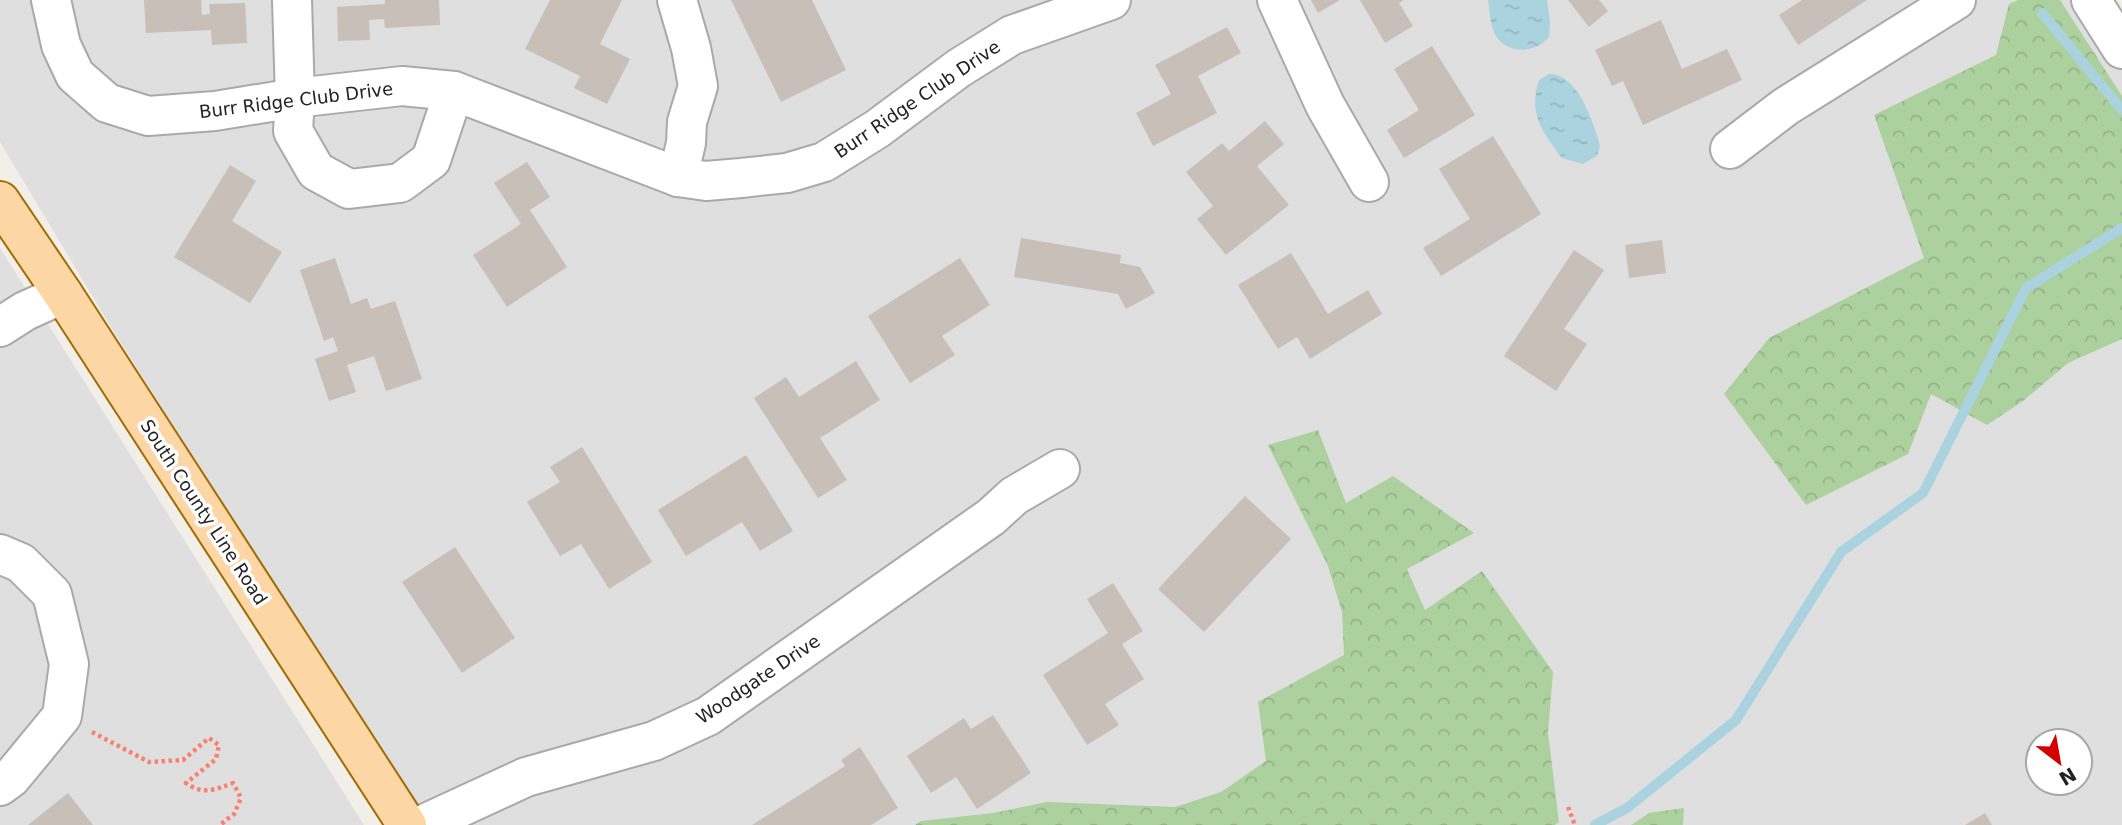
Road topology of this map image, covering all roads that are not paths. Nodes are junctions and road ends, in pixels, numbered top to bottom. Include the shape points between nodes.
1 (51, 0) edge
2 (292, 0) edge
3 (677, 0) edge
4 (1111, 0) edge
5 (1277, 0) edge
6 (1956, 0) edge
7 (2091, 0) edge
8 (1072, 6) edge
9 (2122, 49) edge
10 (454, 91) junction
11 (295, 98) junction
12 (1730, 149) dead end
13 (678, 177) junction
14 (1368, 182) dead end
15 (0, 201) edge
16 (63, 294) junction
17 (0, 327) edge
18 (1060, 469) dead end
19 (0, 554) edge
20 (0, 786) edge
21 (407, 825) edge
22 (422, 825) edge

1 - 11 street, Burr Ridge Club Drive via 61,46 75,75 107,103 148,116
2 - 11 street
3 - 13 street via 698,86
4 - 8 street, Burr Ridge Club Drive
5 - 14 street via 1325,105
6 - 12 street via 1785,107
7 - 9 street
8 - 13 street, Burr Ridge Club Drive via 959,68 824,162 787,173 741,178 706,181
10 - 11 street, Burr Ridge Club Drive via 402,86
10 - 11 street via 431,160 400,183 349,189 316,171 293,131
10 - 13 street, Burr Ridge Club Drive
15 - 16 main road, South County Line Road
16 - 17 street
16 - 21 main road, South County Line Road
18 - 22 street, Woodgate Drive via 1014,496 991,517 708,716 654,741 526,777
19 - 20 street via 21,563 52,594 69,664 62,716

